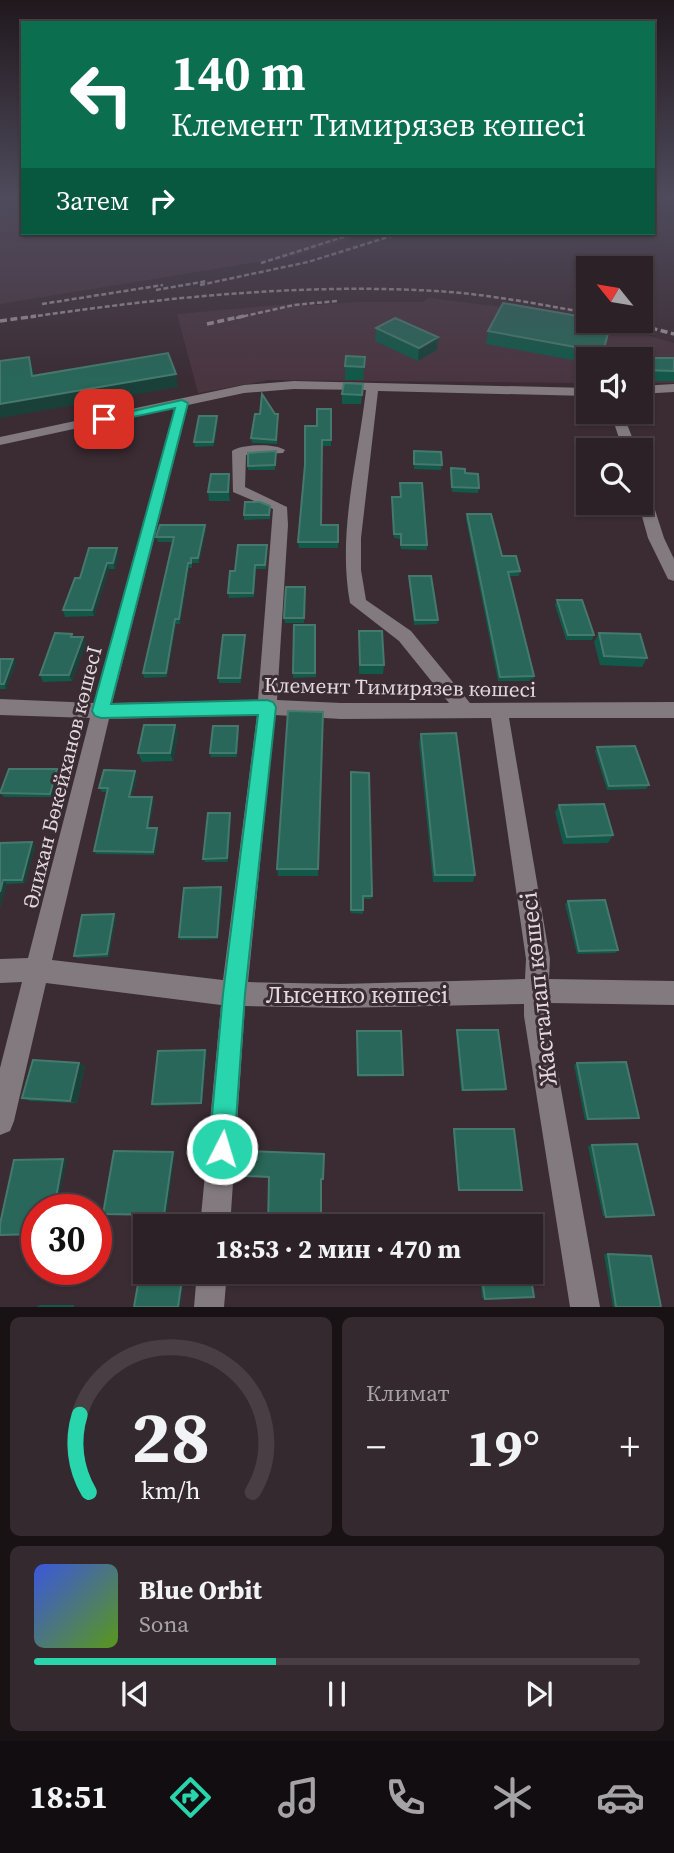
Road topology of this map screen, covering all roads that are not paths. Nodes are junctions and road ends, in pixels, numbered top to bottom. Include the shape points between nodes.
1 (372, 388) junction
2 (674, 388) edge
3 (653, 389) edge
4 (576, 392) edge
5 (182, 403) junction
6 (0, 441) edge
7 (278, 450) edge
8 (649, 515) edge
9 (674, 575) edge
10 (0, 707) edge
11 (267, 707) junction
12 (674, 710) edge
13 (101, 711) junction
14 (466, 711) junction
15 (499, 712) junction
16 (38, 970) junction
17 (0, 971) edge
18 (537, 991) junction
19 (674, 993) edge
20 (234, 994) junction
21 (0, 1121) edge
22 (216, 1214) edge
23 (211, 1284) edge
24 (209, 1307) edge
25 (585, 1307) edge

1 - 4 street
1 - 5 street via 257,388
1 - 14 street via 353,525 353,584 358,603 405,636
2 - 3 street
5 - 6 street
5 - 13 street, Әлихан Бөкейханов көшесI
7 - 11 street via 239,451 236,474 238,489 279,507
8 - 9 street
10 - 13 street, Клемент Тимирязев көшесі
11 - 13 street, Клемент Тимирязев көшесі
11 - 14 street, Клемент Тимирязев көшесі
11 - 20 street
12 - 15 street, Клемент Тимирязев көшесі
13 - 16 street, Әлихан Бөкейханов көшесI
14 - 15 street, Клемент Тимирязев көшесі
15 - 18 street, Жасталап көшесі via 538,960
16 - 17 street, Лысенко көшесі
16 - 20 street, Лысенко көшесі
16 - 21 street, Әлихан Бөкейханов көшесI
18 - 19 street, Лысенко көшесі
18 - 20 street, Лысенко көшесі
18 - 25 street, Жасталап көшесі via 536,1016
20 - 22 street
23 - 24 street

